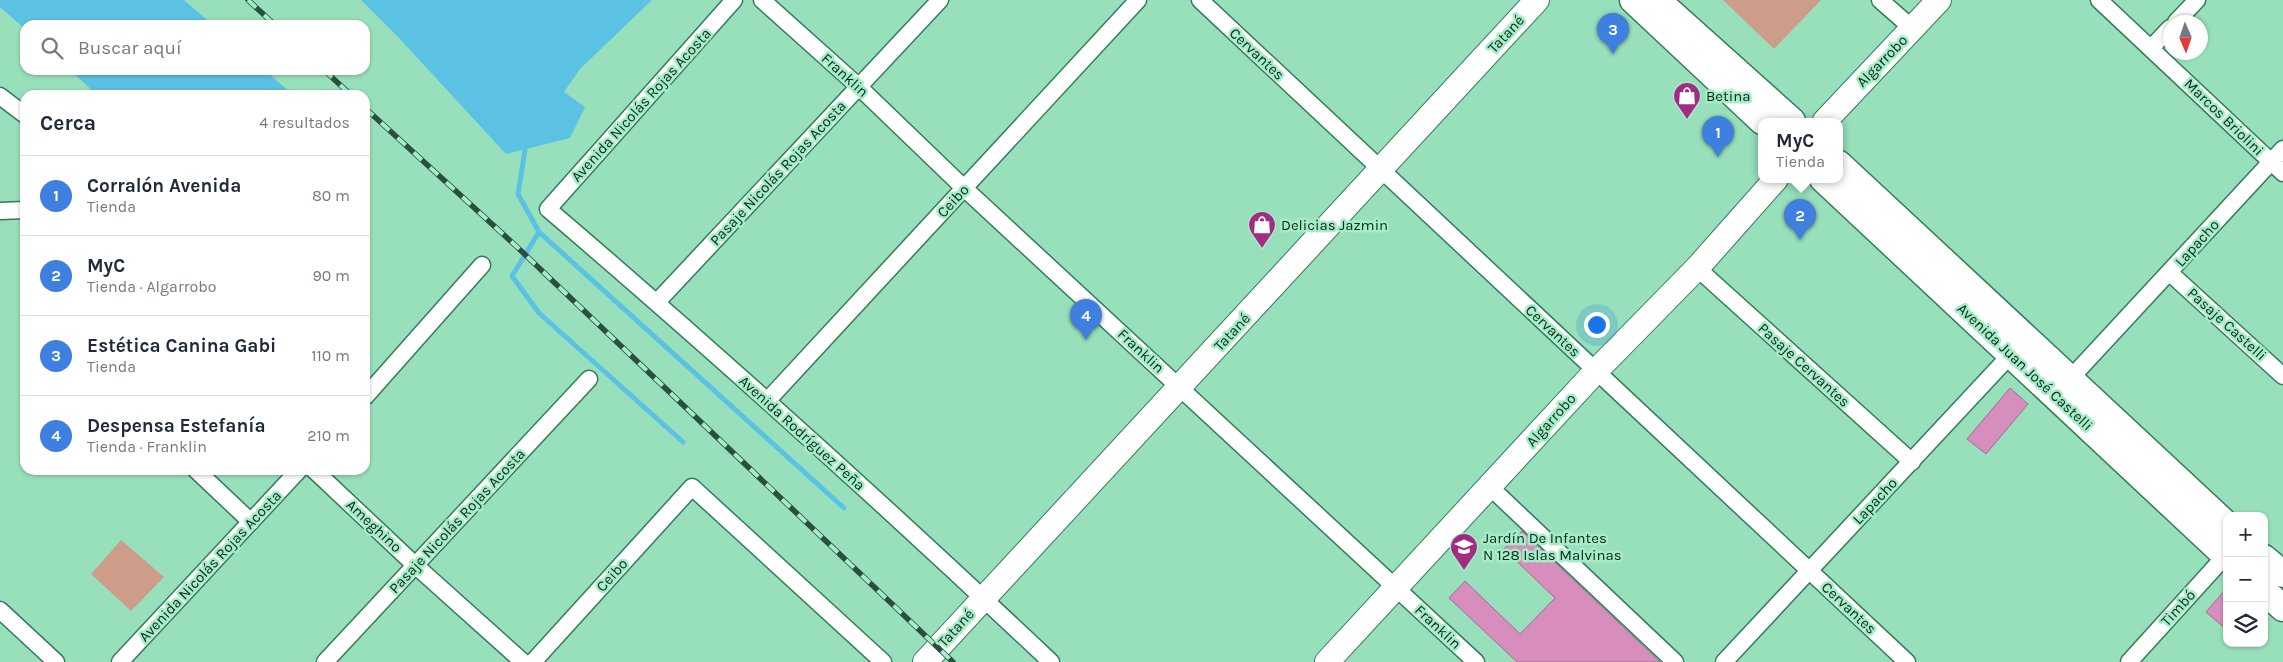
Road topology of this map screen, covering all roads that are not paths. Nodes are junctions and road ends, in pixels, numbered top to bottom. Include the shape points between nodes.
1 (734, 0) edge
2 (762, 0) edge
3 (940, 0) edge
4 (1138, 0) edge
5 (1200, 0) edge
6 (1537, 0) edge
7 (1633, 0) edge
8 (1657, 0) edge
9 (1880, 0) edge
10 (1939, 0) edge
11 (2099, 0) edge
12 (2197, 0) edge
13 (2183, 15) edge
14 (1913, 29) junction
15 (2163, 35) edge
16 (2151, 48) junction
17 (858, 86) junction
18 (0, 96) edge
19 (20, 111) edge
20 (1759, 118) edge
21 (1789, 118) edge
22 (1828, 118) edge
23 (2283, 149) edge
24 (1843, 168) edge
25 (2277, 168) edge
26 (1380, 170) junction
27 (1772, 183) edge
28 (1828, 183) edge
29 (964, 188) junction
30 (548, 209) joint
31 (20, 210) edge
32 (0, 211) edge
33 (482, 265) dead end
34 (1697, 268) junction
35 (2170, 273) junction
36 (657, 302) junction
37 (2018, 346) junction
38 (1596, 371) junction
39 (2283, 376) edge
40 (589, 380) dead end
41 (2069, 380) junction
42 (1180, 388) junction
43 (370, 391) edge
44 (767, 401) junction
45 (1912, 462) junction
46 (201, 475) edge
47 (294, 475) edge
48 (319, 475) edge
49 (1490, 487) junction
50 (2223, 521) edge
51 (251, 522) junction
52 (2223, 552) edge
53 (2224, 557) edge
54 (416, 566) junction
55 (1810, 571) junction
56 (1396, 588) junction
57 (2268, 595) edge
58 (983, 598) junction
59 (2283, 608) edge
60 (0, 610) edge
61 (56, 662) edge
62 (120, 662) edge
63 (325, 662) edge
64 (523, 662) edge
65 (533, 662) edge
66 (883, 662) edge
67 (925, 662) edge
68 (1051, 662) edge
69 (1327, 662) edge
70 (1476, 662) edge
71 (1675, 662) edge
72 (1724, 662) edge
73 (1907, 662) edge
74 (2129, 662) edge

1 - 30 street, Avenida Nicolás Rojas Acosta
2 - 17 street, Franklin
3 - 17 street, Pasaje Nicolás Rojas Acosta
4 - 29 street, Ceibo
5 - 26 street, Cervantes
6 - 26 street, Tatané
7 - 20 main road
8 - 21 main road
9 - 14 street
10 - 14 street, Algarrobo
11 - 16 street, Marcos Briolini
12 - 13 street
14 - 22 street, Algarrobo
15 - 16 street
16 - 25 street, Marcos Briolini
17 - 29 street, Franklin
17 - 36 street, Pasaje Nicolás Rojas Acosta
18 - 19 street
23 - 25 street, Lapacho
24 - 37 main road, Avenida Juan José Castelli
25 - 35 street, Lapacho
26 - 38 street, Cervantes
26 - 42 street, Tatané
27 - 34 street, Algarrobo
28 - 37 main road, Avenida Juan José Castelli
29 - 42 street, Franklin
29 - 44 street, Ceibo
30 - 36 street, Avenida Rodríguez Peña
31 - 32 street
33 - 43 street
34 - 38 street, Algarrobo
34 - 45 street, Pasaje Cervantes
35 - 39 street, Pasaje Castelli
35 - 41 street, Lapacho
36 - 44 street, Avenida Rodríguez Peña
37 - 41 main road, Avenida Juan José Castelli
37 - 45 street, Lapacho
37 - 52 main road, Avenida Juan José Castelli
38 - 49 street, Algarrobo
38 - 55 street, Cervantes
40 - 54 street, Pasaje Nicolás Rojas Acosta
41 - 50 main road, Avenida Juan José Castelli
42 - 56 street, Franklin
42 - 58 street, Tatané
44 - 58 street, Avenida Rodríguez Peña
45 - 55 street, Lapacho
46 - 51 street
47 - 51 street, Avenida Nicolás Rojas Acosta
48 - 54 street, Ameghino
49 - 56 street, Algarrobo
49 - 71 street
51 - 62 street, Avenida Nicolás Rojas Acosta
53 - 74 street, Timbó
54 - 63 street, Pasaje Nicolás Rojas Acosta
54 - 64 street, Ameghino
55 - 72 street, Lapacho
55 - 73 street, Cervantes
56 - 69 street, Algarrobo
56 - 70 street, Franklin
57 - 59 main road
58 - 67 street, Tatané
58 - 68 street, Avenida Rodríguez Peña
60 - 61 street
65 - 66 street, Ceibo via 692,487

